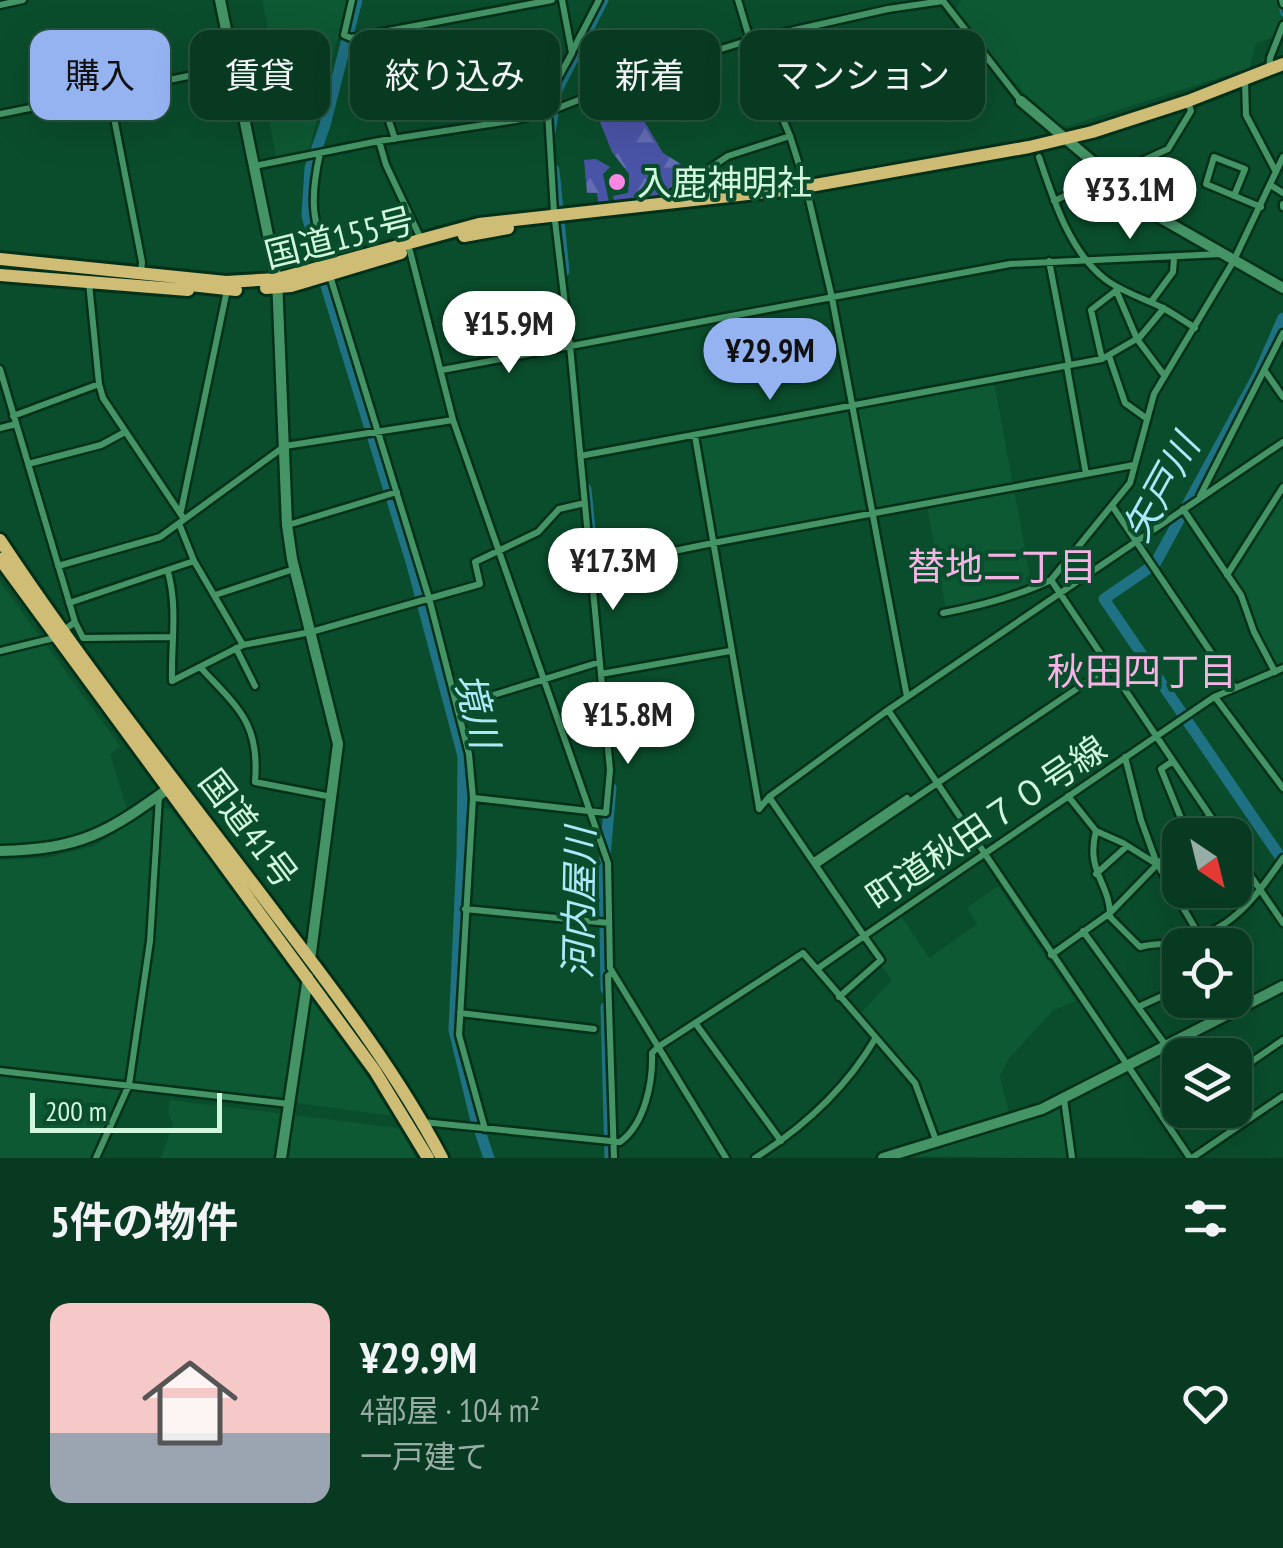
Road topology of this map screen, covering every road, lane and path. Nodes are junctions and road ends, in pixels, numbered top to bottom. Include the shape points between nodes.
1 (23, 0) edge
2 (220, 0) edge
3 (352, 0) edge
4 (552, 0) edge
5 (562, 0) edge
6 (599, 0) edge
7 (738, 0) edge
8 (942, 1) edge
9 (0, 5) edge
10 (1283, 25) edge
11 (226, 30) edge
12 (352, 30) edge
13 (390, 30) edge
14 (747, 30) edge
15 (795, 30) edge
16 (740, 43) edge
17 (572, 53) junction
18 (1283, 64) edge
19 (1268, 71) junction
20 (560, 75) edge
21 (1245, 80) junction
22 (1022, 101) joint
23 (1188, 101) junction
24 (560, 107) edge
25 (30, 108) edge
26 (0, 114) edge
27 (114, 120) edge
28 (245, 120) edge
29 (387, 120) edge
30 (516, 120) edge
31 (548, 120) edge
32 (783, 120) edge
33 (790, 136) junction
34 (395, 139) junction
35 (1064, 139) junction
36 (379, 141) junction
37 (320, 153) junction
38 (1039, 156) dead end
39 (1283, 157) edge
40 (254, 166) junction
41 (1276, 173) junction
42 (1109, 177) junction
43 (1272, 186) junction
44 (806, 188) junction
45 (1283, 192) edge
46 (1234, 196) junction
47 (1054, 200) junction
48 (672, 204) junction
49 (1261, 207) junction
50 (554, 217) junction
51 (421, 239) junction
52 (410, 251) junction
53 (1221, 254) junction
54 (0, 258) edge
55 (1174, 259) junction
56 (1088, 260) junction
57 (1048, 261) junction
58 (1233, 262) junction
59 (81, 268) junction
60 (119, 269) junction
61 (329, 270) junction
62 (141, 272) junction
63 (0, 275) edge
64 (278, 283) junction
65 (89, 284) junction
66 (1283, 288) edge
67 (210, 289) junction
68 (1118, 289) junction
69 (227, 290) junction
70 (832, 298) junction
71 (1151, 302) junction
72 (1164, 308) junction
73 (1195, 328) junction
74 (1283, 333) edge
75 (1137, 338) junction
76 (570, 346) junction
77 (1106, 357) junction
78 (1068, 366) junction
79 (0, 370) edge
80 (442, 370) junction
81 (1265, 371) junction
82 (1164, 375) junction
83 (99, 384) junction
84 (1283, 397) edge
85 (852, 407) junction
86 (1146, 418) junction
87 (15, 420) junction
88 (452, 420) junction
89 (0, 428) edge
90 (379, 430) junction
91 (125, 432) junction
92 (694, 436) junction
93 (1282, 444) edge
94 (285, 446) junction
95 (580, 456) junction
96 (28, 464) junction
97 (1134, 466) junction
98 (1086, 474) junction
99 (1283, 486) edge
100 (397, 492) junction
101 (1200, 498) junction
102 (585, 503) junction
103 (1113, 508) junction
104 (1183, 509) junction
105 (872, 514) junction
106 (182, 519) junction
107 (287, 526) junction
108 (0, 540) edge
109 (1136, 542) junction
110 (713, 543) junction
111 (497, 552) junction
112 (0, 560) edge
113 (194, 562) junction
114 (58, 566) junction
115 (591, 568) junction
116 (294, 569) junction
117 (168, 572) junction
118 (1227, 574) junction
119 (1051, 580) junction
120 (1060, 594) junction
121 (215, 595) junction
122 (425, 599) junction
123 (69, 603) junction
124 (943, 612) dead end
125 (64, 630) junction
126 (311, 632) junction
127 (170, 637) junction
128 (239, 646) junction
129 (0, 651) edge
130 (730, 651) junction
131 (600, 662) junction
132 (1108, 665) junction
133 (201, 668) junction
134 (1279, 670) edge
135 (600, 674) junction
136 (542, 678) junction
137 (255, 686) dead end
138 (1235, 688) junction
139 (906, 697) junction
140 (1214, 697) junction
141 (458, 706) junction
142 (888, 710) junction
143 (1156, 736) junction
144 (1125, 757) junction
145 (1172, 761) junction
146 (936, 782) junction
147 (1283, 788) edge
148 (168, 789) junction
149 (1068, 796) junction
150 (332, 797) junction
151 (769, 797) junction
152 (473, 798) junction
153 (588, 811) junction
154 (1210, 816) joint
155 (1181, 818) edge
156 (1207, 818) edge
157 (1096, 831) junction
158 (1128, 846) junction
159 (0, 852) edge
160 (984, 854) junction
161 (1283, 858) edge
162 (1162, 861) edge
163 (814, 863) junction
164 (1158, 865) junction
165 (1096, 874) junction
166 (1252, 878) edge
167 (1260, 890) junction
168 (465, 909) junction
169 (1110, 912) junction
170 (1283, 923) edge
171 (609, 924) junction
172 (1195, 928) edge
173 (1220, 928) edge
174 (1083, 931) junction
175 (864, 936) junction
176 (1162, 945) edge
177 (1051, 954) junction
178 (310, 960) junction
179 (816, 969) junction
180 (612, 973) junction
181 (308, 978) junction
182 (1283, 986) edge
183 (1162, 996) edge
184 (839, 997) junction
185 (1252, 1002) edge
186 (1138, 1007) junction
187 (460, 1013) junction
188 (1221, 1018) edge
189 (696, 1024) junction
190 (594, 1029) dead end
191 (1182, 1038) edge
192 (876, 1039) junction
193 (1162, 1040) edge
194 (1283, 1040) edge
195 (658, 1047) junction
196 (1162, 1048) edge
197 (1252, 1061) edge
198 (1128, 1066) junction
199 (0, 1070) edge
200 (129, 1085) junction
201 (1064, 1099) junction
202 (1283, 1099) edge
203 (288, 1104) junction
204 (1162, 1117) edge
205 (422, 1122) junction
206 (1170, 1128) edge
207 (484, 1129) junction
208 (781, 1142) junction
209 (612, 1143) junction
210 (936, 1143) junction
211 (96, 1158) edge
212 (281, 1158) edge
213 (428, 1158) edge
214 (442, 1158) edge
215 (614, 1158) edge
216 (726, 1158) edge
217 (755, 1158) edge
218 (883, 1158) edge
219 (1072, 1158) edge
220 (1194, 1158) edge

1 - 9 street
2 - 11 main road
3 - 12 street
4 - 13 street
5 - 17 street
6 - 17 street
7 - 14 street
8 - 15 street
8 - 22 street
10 - 19 street
16 - 24 street
17 - 20 street
18 - 19 highway, 国道155号
19 - 21 highway, 国道155号
21 - 23 highway, 国道155号
21 - 41 street via 1246,115
22 - 35 main road
23 - 35 highway, 国道155号
23 - 42 street via 1192,111 1170,147
25 - 26 street
27 - 62 street
28 - 40 main road
29 - 34 street
30 - 34 street
31 - 50 street
32 - 33 street
33 - 44 street
33 - 48 street via 728,156 671,194
34 - 36 street
35 - 42 main road
35 - 44 highway, 国道155号
36 - 37 street
36 - 51 street
37 - 40 street
37 - 61 street via 312,208
38 - 47 street
39 - 41 street
40 - 64 main road
41 - 43 street
42 - 47 street
42 - 53 main road via 1164,222
43 - 45 street
43 - 49 street
44 - 48 highway, 国道155号
44 - 70 street
46 - 46 street via 1206,184 1214,157 1245,169
46 - 49 street
47 - 56 street
48 - 50 highway, 国道155号
49 - 58 street
50 - 51 highway, 国道155号 via 479,224
50 - 52 highway, 国道155号
50 - 76 street
51 - 61 highway, 国道155号
52 - 61 highway, 国道155号
52 - 80 street
53 - 55 street
53 - 58 main road
54 - 59 highway, 国道155号
54 - 60 highway
55 - 56 street
55 - 71 street via 1174,272
56 - 57 street
56 - 68 street
57 - 70 street
57 - 78 street
58 - 66 main road
58 - 73 street
59 - 60 highway, 国道155号
59 - 67 highway, 国道155号
60 - 62 highway, 国道155号
61 - 64 highway, 国道155号
61 - 90 street
62 - 64 highway, 国道155号
63 - 65 highway
64 - 69 highway, 国道155号
64 - 94 main road
65 - 67 highway
65 - 83 street
67 - 69 highway, 国道155号
68 - 71 street
68 - 75 street
68 - 77 street via 1091,310
69 - 106 street
70 - 76 street
70 - 85 street
71 - 72 street
72 - 73 street
72 - 75 street
73 - 82 street
74 - 81 street
75 - 77 street
75 - 82 street
76 - 80 street
76 - 95 street
77 - 78 street
77 - 86 street via 1125,403
78 - 85 street
78 - 98 street
79 - 87 street
80 - 88 street
81 - 84 street
81 - 101 street
82 - 86 street
83 - 87 street
83 - 91 street
85 - 92 street
85 - 105 street
86 - 97 street
87 - 89 street
87 - 96 street
88 - 90 street
88 - 111 street
90 - 94 street
90 - 100 street
91 - 96 street
91 - 106 street
92 - 95 street
92 - 110 street
93 - 101 street
94 - 106 street
94 - 107 main road
95 - 102 street
96 - 114 street
97 - 98 street
97 - 103 street
98 - 105 street
99 - 118 street
100 - 107 street
100 - 122 street
101 - 104 street
102 - 111 street via 559,509 538,532
102 - 115 street
103 - 109 street
103 - 119 street
104 - 109 street
104 - 118 street
105 - 110 street
105 - 139 street
106 - 113 street
106 - 114 street via 160,537
107 - 116 main road
108 - 125 highway, 国道41号
109 - 120 street
109 - 138 street
110 - 115 street
110 - 130 street
111 - 122 street via 475,562 480,584
111 - 136 street
112 - 125 highway, 国道41号
113 - 117 street
113 - 121 street
114 - 123 street
115 - 131 street
116 - 121 street
116 - 126 main road
117 - 123 street
117 - 127 street via 176,600
118 - 134 street
119 - 120 street
119 - 124 street
120 - 132 street
120 - 139 street
121 - 128 street
122 - 126 street
122 - 141 street
123 - 125 street
125 - 127 street via 84,638
125 - 129 street
125 - 148 highway, 国道41号
126 - 128 street
126 - 150 main road via 336,728
127 - 133 street via 172,681
128 - 133 street
128 - 137 street
130 - 135 street
130 - 151 street via 759,809
131 - 135 street
131 - 136 street
132 - 143 street
132 - 146 street
133 - 150 street via 250,725 254,782
134 - 138 street, 町道秋田７０号線
135 - 153 street via 610,774 606,814
136 - 141 street
136 - 153 street
138 - 140 street, 町道秋田７０号線
139 - 142 street
140 - 143 street, 町道秋田７０号線
140 - 147 street
141 - 152 street
142 - 146 street
142 - 151 street
143 - 144 street, 町道秋田７０号線
143 - 145 street
144 - 149 street, 町道秋田７０号線
144 - 164 street
145 - 154 street
145 - 155 street via 1161,768
146 - 160 street
146 - 163 street
148 - 159 main road via 88,840
148 - 178 highway, 国道41号
148 - 181 highway, 国道41号
148 - 200 street
149 - 157 street
149 - 160 street, 町道秋田７０号線
150 - 178 main road
151 - 163 street, 町道秋田７０号線
152 - 153 street
152 - 168 street
153 - 171 street via 608,862
154 - 156 street
157 - 158 street
157 - 165 street
158 - 164 street
158 - 165 street
160 - 175 street, 町道秋田７０号線
160 - 177 street
161 - 167 street
162 - 164 street
163 - 175 street, 町道秋田７０号線
164 - 169 street
164 - 172 street
165 - 169 street
166 - 167 street
167 - 170 street
167 - 173 street
168 - 171 street
168 - 187 street
169 - 174 street
169 - 176 street via 1140,947
171 - 180 street
174 - 177 street
174 - 186 street
175 - 179 street
175 - 184 street via 881,960
177 - 198 street
178 - 181 main road
178 - 205 highway, 国道41号
179 - 184 street
179 - 189 street via 803,953
180 - 195 street
180 - 209 street
181 - 203 main road
181 - 213 highway, 国道41号
182 - 185 main road
183 - 186 street
184 - 192 street
186 - 193 street
187 - 190 street
187 - 207 street via 462,1051
188 - 191 main road
189 - 195 street
189 - 208 street
192 - 208 street via 841,1090
192 - 210 street via 915,1083
194 - 197 street
195 - 209 street via 648,1094 628,1136
195 - 216 street
196 - 198 main road
198 - 201 main road
198 - 204 street
199 - 200 street
200 - 203 street
200 - 211 street
201 - 210 main road
201 - 219 street
202 - 220 street
203 - 212 main road
205 - 207 street
205 - 214 highway, 国道41号
206 - 220 street
207 - 209 street
208 - 217 street
209 - 215 street
210 - 218 main road

